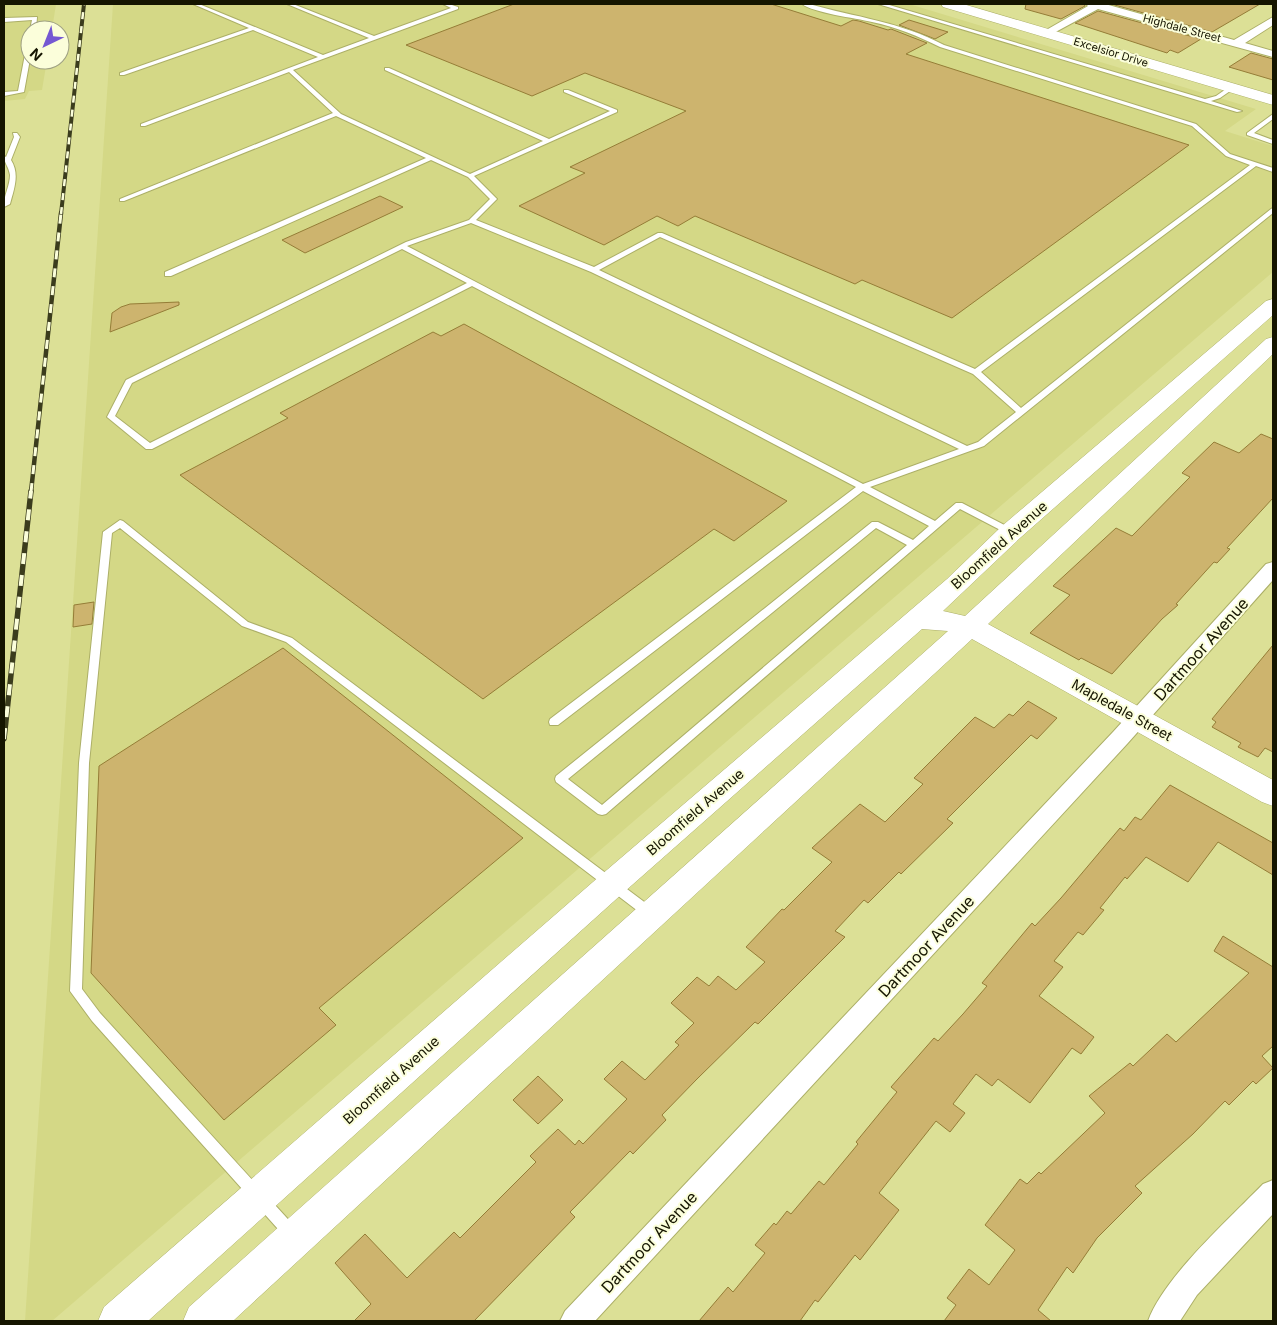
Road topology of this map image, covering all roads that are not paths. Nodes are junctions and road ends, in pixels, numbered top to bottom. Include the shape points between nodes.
1 (195, 4) edge
2 (289, 4) edge
3 (445, 4) edge
4 (804, 4) edge
5 (881, 4) edge
6 (948, 4) edge
7 (1096, 4) edge
8 (4, 20) edge
9 (35, 20) edge
10 (1273, 20) edge
11 (254, 28) junction
12 (1046, 33) junction
13 (374, 38) junction
14 (1237, 43) junction
15 (1273, 54) edge
16 (323, 57) junction
17 (387, 69) dead end
18 (25, 70) edge
19 (290, 70) junction
20 (122, 74) dead end
21 (1230, 88) junction
22 (566, 92) dead end
23 (4, 94) edge
24 (1207, 100) junction
25 (1273, 100) edge
26 (1239, 110) dead end
27 (337, 113) junction
28 (1273, 116) edge
29 (143, 125) dead end
30 (14, 134) dead end
31 (549, 141) junction
32 (1273, 142) edge
33 (431, 158) junction
34 (6, 159) edge
35 (1255, 164) junction
36 (1273, 170) edge
37 (470, 176) junction
38 (122, 200) dead end
39 (4, 206) edge
40 (1273, 210) edge
41 (471, 222) junction
42 (402, 246) junction
43 (594, 270) junction
44 (168, 274) dead end
45 (472, 283) junction
46 (1273, 305) edge
47 (1273, 343) edge
48 (976, 372) junction
49 (1020, 412) junction
50 (966, 449) junction
51 (862, 486) junction
52 (935, 525) junction
53 (1011, 532) junction
54 (1063, 537) junction
55 (913, 544) junction
56 (1032, 566) junction
57 (1273, 568) edge
58 (956, 585) junction
59 (916, 620) junction
60 (970, 626) junction
61 (1138, 719) junction
62 (554, 722) dead end
63 (1273, 794) edge
64 (612, 884) junction
65 (652, 914) junction
66 (1273, 1194) edge
67 (259, 1197) junction
68 (295, 1238) junction
69 (118, 1321) edge
70 (203, 1321) edge
71 (575, 1321) edge
72 (1163, 1321) edge

1 - 11 lane
2 - 13 lane
3 - 13 lane via 456,8
4 - 35 lane via 869,17 922,34 942,46 1194,125 1228,155
5 - 24 lane
6 - 12 main road, Excelsior Drive
7 - 12 street
7 - 14 street, Highdale Street
8 - 9 lane
10 - 14 street
11 - 16 lane
11 - 20 lane
12 - 21 main road, Excelsior Drive
13 - 16 lane
14 - 15 street, Highdale Street
16 - 19 lane
17 - 31 lane
18 - 23 lane via 21,92
19 - 27 lane
19 - 29 lane
21 - 24 lane
21 - 25 main road, Excelsior Drive
22 - 31 lane via 615,111
24 - 26 lane
27 - 33 lane
27 - 38 lane
28 - 32 lane via 1249,134
30 - 34 lane via 17,137
31 - 37 lane
33 - 37 lane
33 - 44 lane
34 - 39 lane via 14,173
35 - 36 lane
35 - 48 lane
37 - 41 lane via 494,199
40 - 49 lane
41 - 42 lane
41 - 43 lane
42 - 45 lane
42 - 45 lane via 129,382 111,418 149,448
43 - 48 lane via 660,234
43 - 50 lane
45 - 51 lane
46 - 53 main road, Bloomfield Avenue
47 - 54 main road
48 - 49 lane
49 - 50 lane via 981,444
50 - 51 lane
51 - 52 lane
51 - 62 lane
52 - 53 lane via 959,505
52 - 55 lane
53 - 54 main road via 1032,537
53 - 56 main road
53 - 58 main road, Bloomfield Avenue
54 - 56 main road
55 - 55 lane via 602,810 560,779 876,524
56 - 60 main road
57 - 61 street, Dartmoor Avenue
58 - 59 main road, Bloomfield Avenue
58 - 60 main road via 957,604
59 - 60 main road via 942,620
59 - 64 main road, Bloomfield Avenue
60 - 61 main road, Mapledale Street
60 - 65 main road
61 - 63 main road, Mapledale Street
61 - 71 street, Dartmoor Avenue
64 - 65 lane
64 - 67 main road, Bloomfield Avenue
64 - 67 lane via 288,640 245,624 120,523 108,532 84,763 76,991
65 - 68 main road
66 - 72 street via 1187,1285
67 - 68 lane
67 - 69 main road, Bloomfield Avenue
68 - 70 main road

